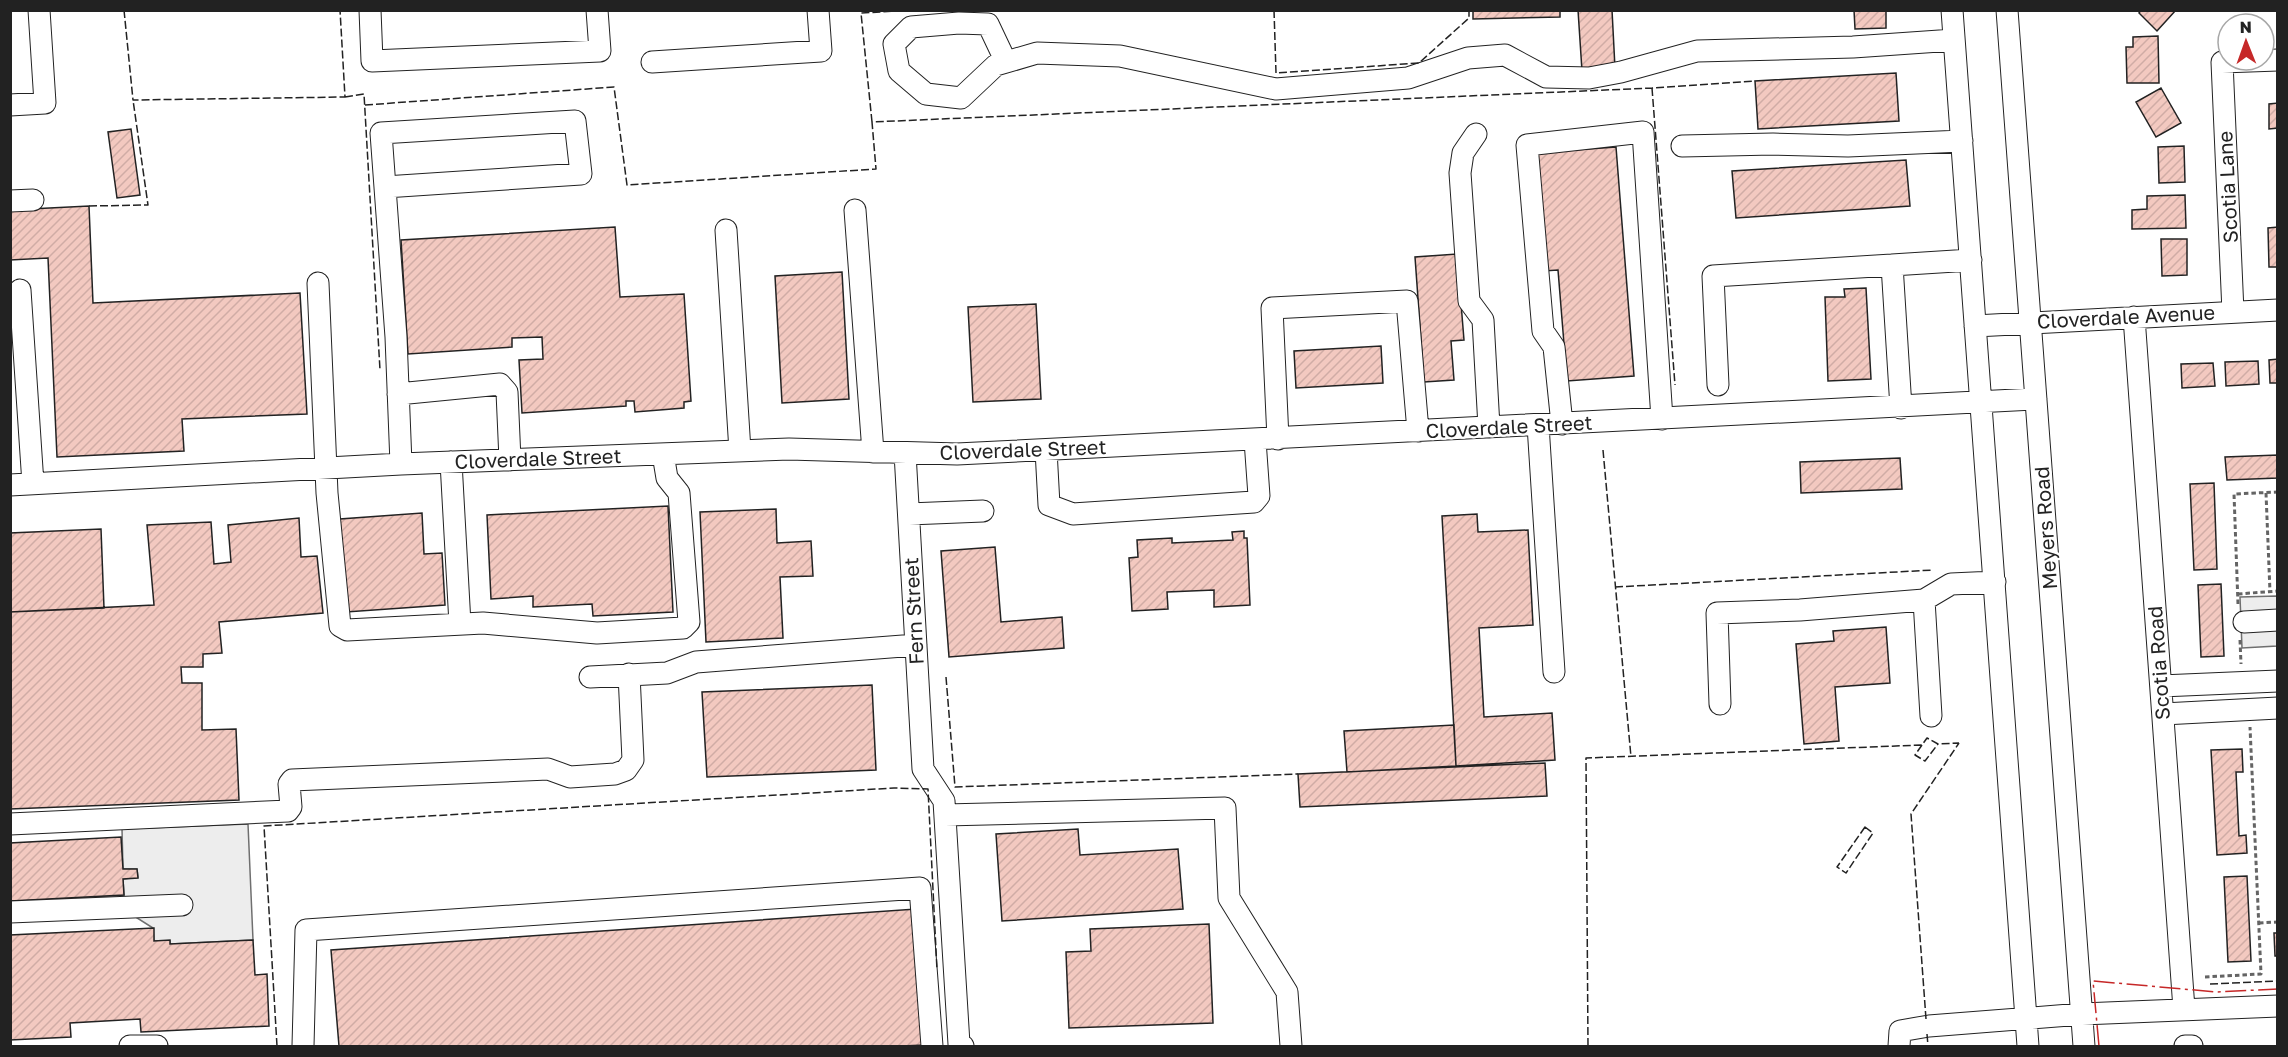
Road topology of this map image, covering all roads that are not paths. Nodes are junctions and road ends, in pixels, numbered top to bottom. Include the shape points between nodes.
1 (39, 10) edge
2 (370, 10) edge
3 (597, 10) edge
4 (818, 10) edge
5 (1952, 10) edge
6 (2007, 10) edge
7 (1954, 40) junction
8 (2277, 60) edge
9 (652, 62) dead end
10 (1006, 62) junction
11 (10, 105) edge
12 (1476, 134) dead end
13 (1962, 141) junction
14 (1682, 146) dead end
15 (385, 187) junction
16 (33, 200) dead end
17 (10, 201) edge
18 (855, 210) dead end
19 (726, 230) dead end
20 (1971, 260) junction
21 (1892, 265) junction
22 (318, 283) dead end
23 (20, 290) dead end
24 (2277, 310) edge
25 (2233, 312) junction
26 (2134, 317) junction
27 (2030, 322) junction
28 (1976, 326) junction
29 (1718, 385) dead end
30 (398, 394) junction
31 (2036, 399) junction
32 (1981, 403) junction
33 (1901, 408) junction
34 (1662, 419) junction
35 (1562, 424) junction
36 (1538, 425) junction
37 (1489, 427) junction
38 (1418, 431) junction
39 (1278, 439) junction
40 (1255, 440) junction
41 (1046, 450) junction
42 (740, 451) junction
43 (873, 452) junction
44 (905, 453) junction
45 (663, 454) junction
46 (510, 460) junction
47 (451, 462) junction
48 (401, 464) junction
49 (326, 468) junction
50 (33, 484) junction
51 (10, 485) edge
52 (983, 511) dead end
53 (909, 514) junction
54 (1995, 582) junction
55 (1924, 600) junction
56 (2277, 620) edge
57 (460, 624) junction
58 (2241, 624) road end
59 (916, 645) junction
60 (1554, 672) dead end
61 (629, 674) junction
62 (590, 677) dead end
63 (2277, 681) edge
64 (2161, 686) junction
65 (1720, 704) dead end
66 (2277, 708) edge
67 (2163, 714) junction
68 (1931, 716) dead end
69 (945, 814) junction
70 (10, 824) edge
71 (182, 905) dead end
72 (10, 912) edge
73 (2277, 1006) edge
74 (2184, 1009) junction
75 (2082, 1014) junction
76 (2026, 1019) junction
77 (130, 1047) edge
78 (158, 1047) edge
79 (303, 1047) edge
80 (932, 1047) edge
81 (963, 1047) edge
82 (1291, 1047) edge
83 (1899, 1047) edge
84 (2028, 1047) edge
85 (2085, 1047) edge
86 (2185, 1047) edge
87 (2192, 1047) edge

1 - 11 street via 45,104
2 - 3 street via 372,61 600,51
4 - 9 street via 821,51
5 - 7 street
6 - 27 street, Meyers Road
7 - 10 street via 1697,51 1589,78 1546,77 1505,55 1468,58 1408,78 1276,89 1120,56 1037,53
7 - 13 street
8 - 25 street, Scotia Lane via 2222,62
10 - 10 street via 988,24 911,27 894,44 899,71 926,94 961,98 996,65
12 - 37 street via 1463,153 1460,173 1469,301 1484,320
13 - 14 street via 1859,146
13 - 20 street
15 - 15 street via 581,174 575,121 381,133
15 - 30 street
16 - 17 street
18 - 43 street
19 - 42 street
20 - 21 street
20 - 28 street
21 - 29 street via 1713,276
21 - 33 street
22 - 49 street
23 - 50 street
24 - 25 street, Cloverdale Avenue
25 - 26 street, Cloverdale Avenue
26 - 27 street, Cloverdale Avenue
26 - 64 street, Scotia Road
27 - 28 street, Cloverdale Avenue
27 - 31 street, Meyers Road
28 - 32 street
30 - 46 street via 500,384 507,392
30 - 48 street
31 - 32 street, Cloverdale Street
31 - 75 street, Meyers Road
32 - 33 street, Cloverdale Street
32 - 54 street
33 - 34 street, Cloverdale Street
34 - 35 street, Cloverdale Street
34 - 35 street via 1643,132 1527,145 1543,331 1554,347
35 - 36 street, Cloverdale Street
36 - 37 street, Cloverdale Street
36 - 60 street
37 - 38 street, Cloverdale Street
38 - 39 street, Cloverdale Street
38 - 39 street via 1407,301 1272,308
39 - 40 street, Cloverdale Street
40 - 41 street, Cloverdale Street
40 - 41 street via 1259,496 1254,502 1073,514 1049,505
41 - 44 street, Cloverdale Street
42 - 43 street, Cloverdale Street
42 - 45 street, Cloverdale Street
43 - 44 street, Cloverdale Street
44 - 53 street, Fern Street
45 - 46 street, Cloverdale Street
45 - 57 street via 667,477 679,493 689,622 683,628 597,633
46 - 47 street, Cloverdale Street
47 - 48 street, Cloverdale Street
47 - 57 street
48 - 49 street, Cloverdale Street
49 - 50 street, Cloverdale Street
49 - 57 street via 340,626 347,630
50 - 51 street, Cloverdale Street
52 - 53 street
53 - 59 street, Fern Street
54 - 55 street via 1951,584
54 - 76 street
55 - 65 street via 1717,613
55 - 68 street
56 - 58 street
59 - 61 street via 696,662 667,673
59 - 69 street, Fern Street via 923,769 944,801
61 - 62 street
61 - 70 street via 633,760 626,770 615,774 570,777 548,769 292,780 288,811
63 - 64 street
64 - 67 street, Scotia Road
66 - 67 street
67 - 74 street, Scotia Road
69 - 81 street via 959,1044
69 - 82 street via 1226,808 1229,898 1287,992
71 - 72 street
73 - 74 street
74 - 75 street
75 - 76 street
75 - 85 street, Meyers Road
76 - 83 street via 1900,1031
76 - 84 street
77 - 78 street
79 - 80 street via 306,930 920,888
86 - 87 street

